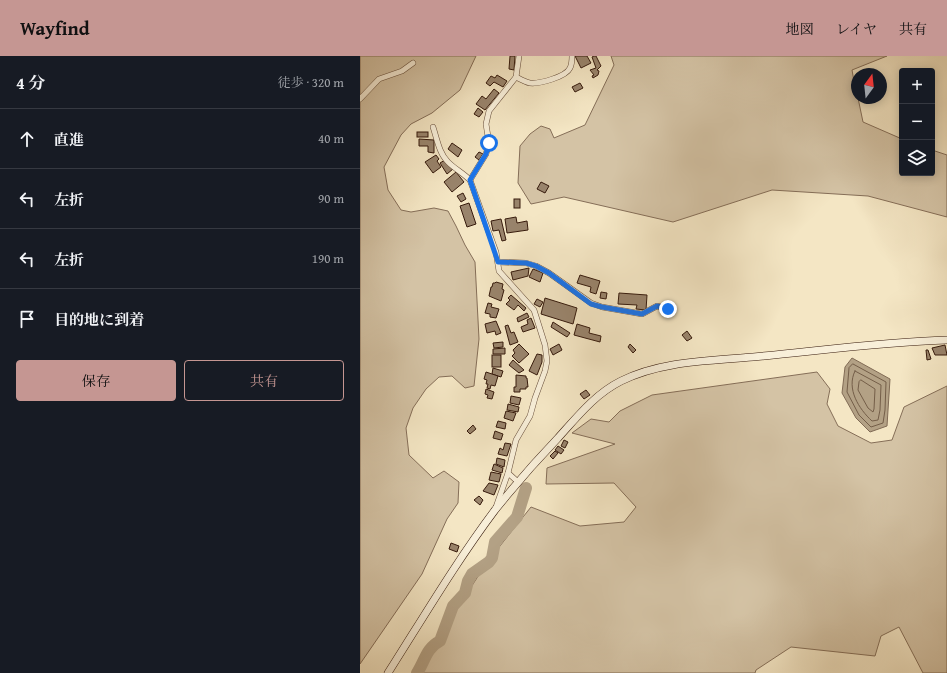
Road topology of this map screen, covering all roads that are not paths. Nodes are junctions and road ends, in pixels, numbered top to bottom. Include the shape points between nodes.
1 (519, 56) edge
2 (572, 56) edge
3 (413, 63) dead end
4 (516, 77) junction
5 (360, 99) edge
6 (433, 127) dead end
7 (470, 180) junction
8 (498, 262) junction
9 (668, 309) dead end
10 (947, 340) edge
11 (508, 473) junction
12 (518, 482) junction
13 (496, 510) junction
14 (388, 673) edge

1 - 4 street
2 - 4 street via 570,70 551,80 531,83
3 - 5 street via 402,71 379,79
4 - 7 street via 489,110 486,124 489,143 486,154
6 - 7 street via 442,154
7 - 8 street
8 - 9 street via 536,266 591,304 642,314 657,306
8 - 11 street via 499,271 534,310 545,345 547,361 530,416 516,440
10 - 12 street via 712,360 661,367 621,381 591,402
11 - 12 street
11 - 13 street
12 - 13 street
13 - 14 street via 460,560

